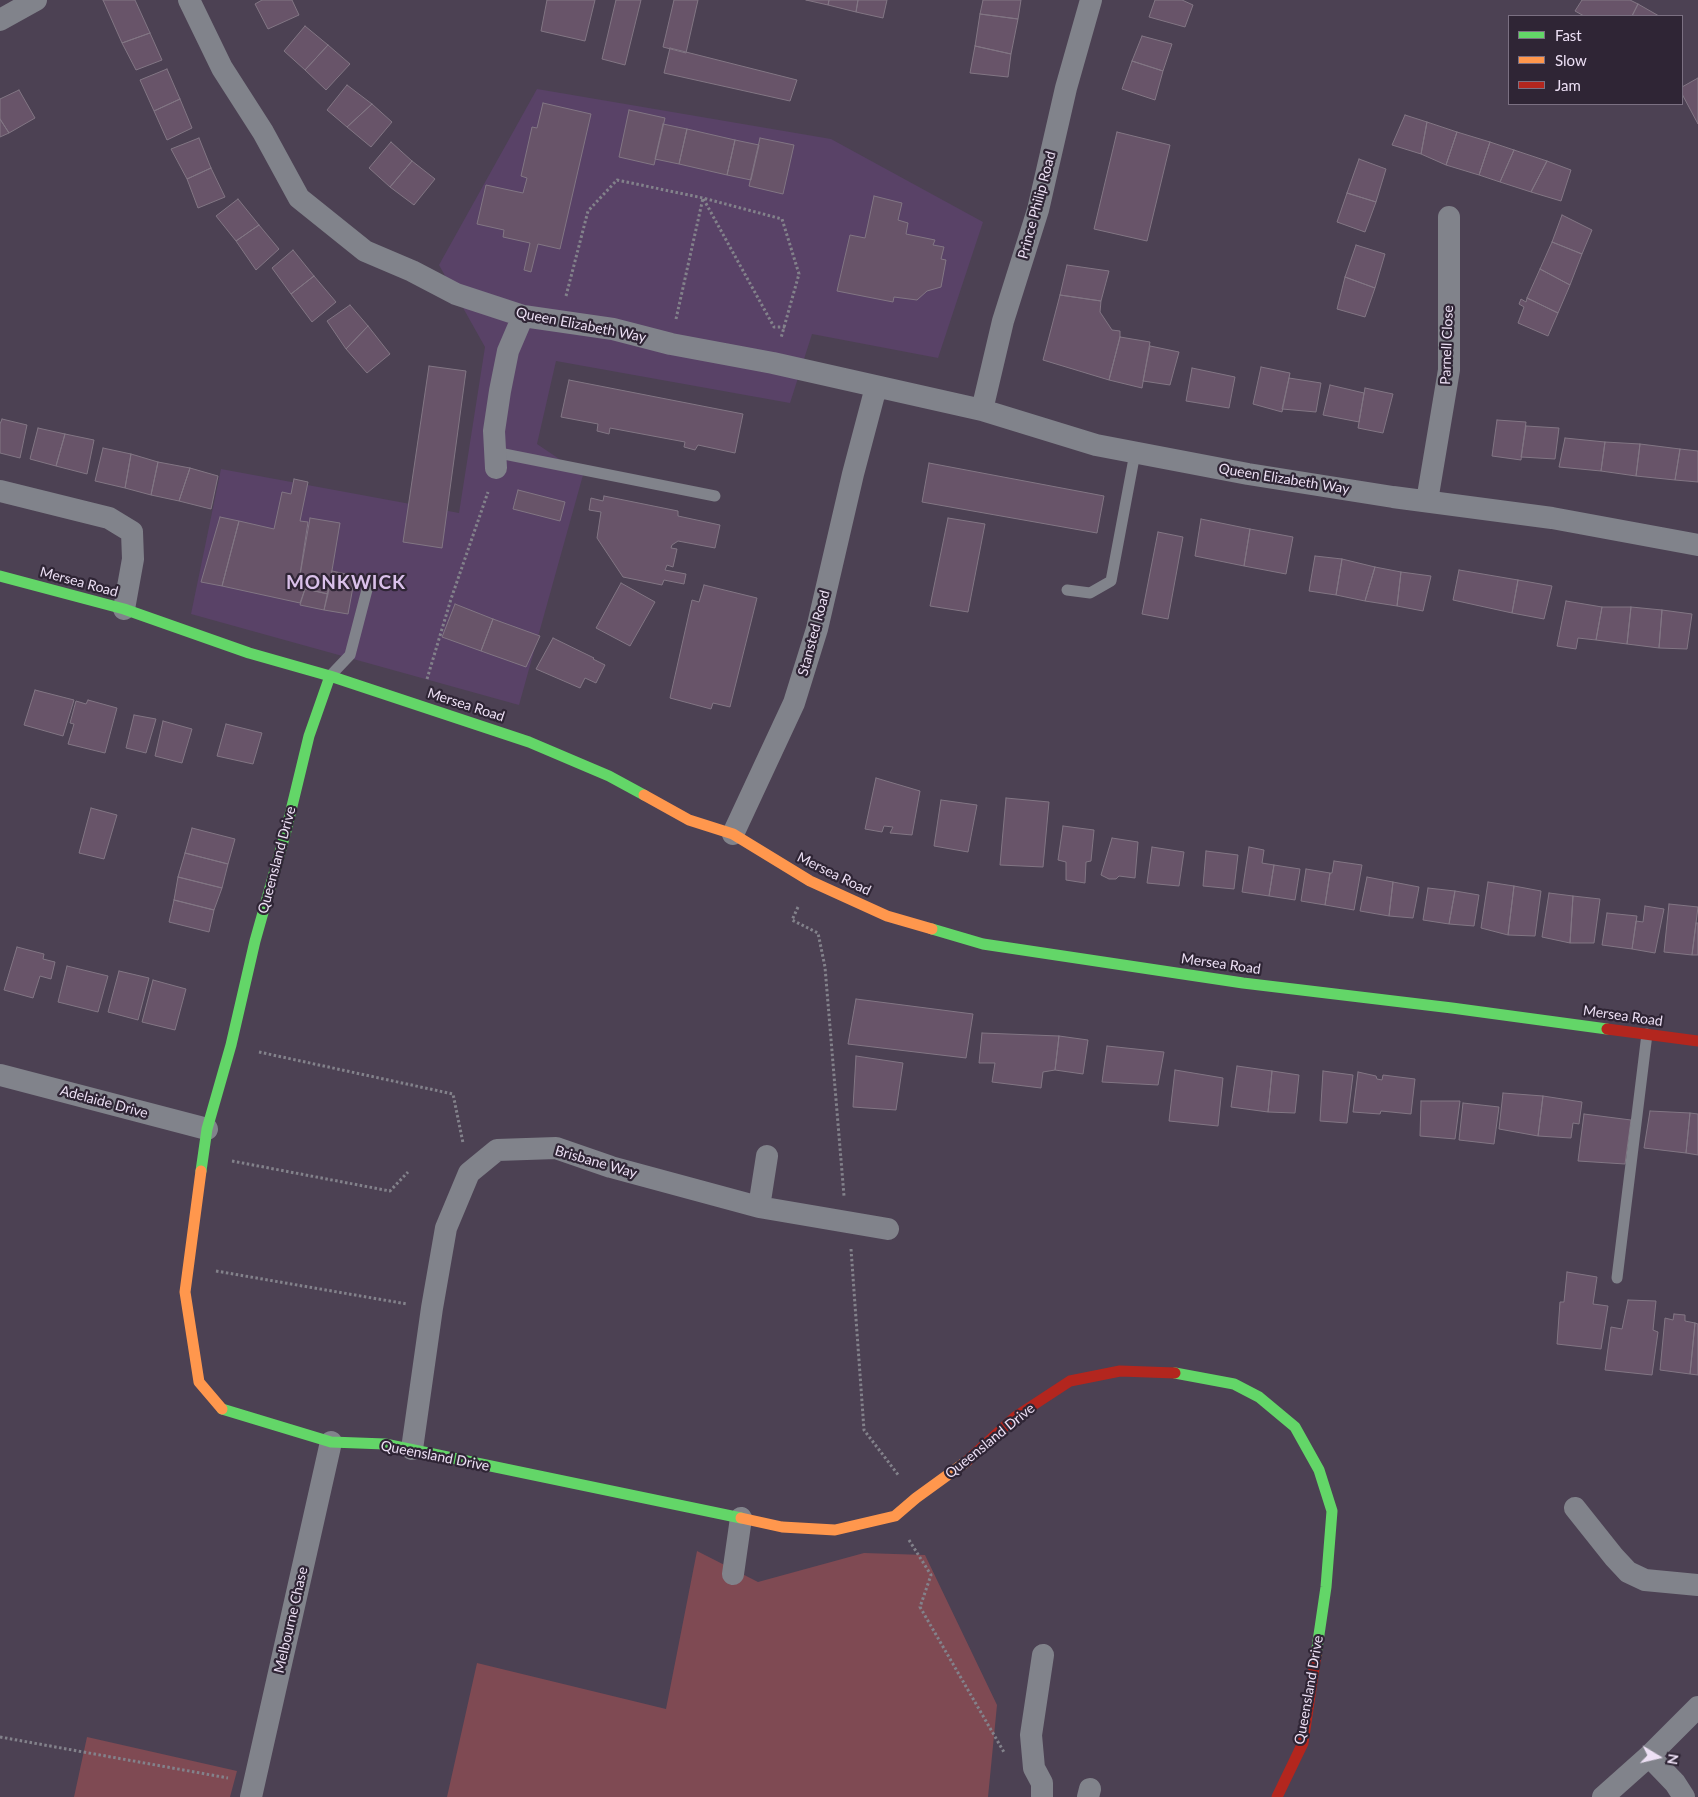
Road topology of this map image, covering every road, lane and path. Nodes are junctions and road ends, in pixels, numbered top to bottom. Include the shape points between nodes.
1 (36, 0) edge
2 (189, 0) edge
3 (1091, 0) edge
4 (0, 20) edge
5 (703, 198) junction
6 (1449, 216) dead end
7 (524, 316) junction
8 (561, 321) junction
9 (784, 327) junction
10 (671, 344) junction
11 (773, 364) junction
12 (876, 387) junction
13 (982, 410) junction
14 (1135, 453) junction
15 (495, 460) junction
16 (0, 492) edge
17 (715, 496) dead end
18 (1427, 501) junction
19 (1698, 545) edge
20 (0, 576) edge
21 (369, 582) dead end
22 (1066, 590) dead end
23 (124, 610) junction
24 (330, 676) junction
25 (419, 706) junction
26 (733, 834) junction
27 (810, 881) junction
28 (1647, 1034) junction
29 (1698, 1041) edge
30 (231, 1045) junction
31 (0, 1076) edge
32 (207, 1129) junction
33 (204, 1155) junction
34 (767, 1156) dead end
35 (408, 1172) dead end
36 (469, 1173) junction
37 (759, 1207) junction
38 (850, 1222) junction
39 (888, 1229) dead end
40 (189, 1266) junction
41 (1617, 1278) dead end
42 (432, 1308) junction
43 (330, 1442) junction
44 (412, 1450) junction
45 (916, 1498) junction
46 (1575, 1508) dead end
47 (895, 1516) junction
48 (741, 1518) junction
49 (733, 1574) dead end
50 (1698, 1585) edge
51 (1043, 1655) dead end
52 (1698, 1707) edge
53 (0, 1737) edge
54 (1649, 1756) junction
55 (1010, 1762) dead end
56 (252, 1790) edge
57 (1282, 1795) edge
58 (1042, 1797) edge
59 (1603, 1797) edge
60 (1684, 1797) edge

1 - 4 street
2 - 7 street, Queen Elizabeth Way via 222,68 263,132 299,198 365,251 456,294
3 - 13 street, Prince Philip Road via 1066,88 1038,210 1003,321
5 - 8 path via 617,180 588,211
5 - 9 path via 774,327
5 - 9 path via 782,219 799,274
5 - 10 path
6 - 18 street, Parnell Close via 1449,370
7 - 8 street, Queen Elizabeth Way
7 - 15 street via 508,351 494,431
8 - 10 street, Queen Elizabeth Way via 613,329
9 - 11 path
10 - 11 street, Queen Elizabeth Way
11 - 12 street, Queen Elizabeth Way
12 - 13 street, Queen Elizabeth Way
12 - 26 street, Stansted Road via 817,629 794,704
13 - 14 street, Queen Elizabeth Way via 1096,446
14 - 18 street, Queen Elizabeth Way
14 - 22 lane via 1111,581 1090,593
15 - 17 lane
15 - 25 path
16 - 23 street via 109,518 132,532 133,559
18 - 19 street, Queen Elizabeth Way via 1552,518
20 - 23 street, Mersea Road
21 - 24 lane via 350,655
23 - 24 street, Mersea Road via 249,653
24 - 25 street, Mersea Road
24 - 30 street, Queensland Drive via 309,736
25 - 26 street, Mersea Road via 529,742 609,776 689,820
26 - 27 street, Mersea Road
27 - 28 street, Mersea Road via 887,916 983,944 1243,983
27 - 38 path via 792,920 818,933 825,967 843,1188
28 - 29 street, Mersea Road
28 - 41 lane
30 - 32 street, Queensland Drive
30 - 36 path via 453,1094
31 - 32 street, Adelaide Drive
32 - 33 street, Queensland Drive
33 - 35 path via 390,1191
33 - 40 street, Queensland Drive
34 - 37 street
36 - 37 street, Brisbane Way via 497,1150 556,1148 611,1167
36 - 42 street, Brisbane Way via 446,1228
37 - 38 street, Brisbane Way
38 - 39 street, Brisbane Way
38 - 45 path via 864,1430
40 - 42 path
40 - 43 street, Queensland Drive via 185,1292 199,1382 223,1410
42 - 44 street, Brisbane Way
43 - 44 street, Queensland Drive via 385,1444
43 - 56 street, Melbourne Chase
44 - 48 street, Queensland Drive
45 - 47 street, Queensland Drive
45 - 57 street, Queensland Drive via 968,1460 1015,1417 1070,1381 1120,1371 1181,1372 1234,1384 1259,1397 1295,1427 1319,1470 1332,1511 1326,1587 1303,1743
46 - 50 street via 1628,1572 1644,1580
47 - 48 street, Queensland Drive via 835,1530 782,1527
47 - 55 path via 931,1575 920,1607
48 - 49 street
51 - 58 street via 1030,1735 1034,1768 1042,1783
52 - 54 street
53 - 56 path
54 - 59 street
54 - 60 street

